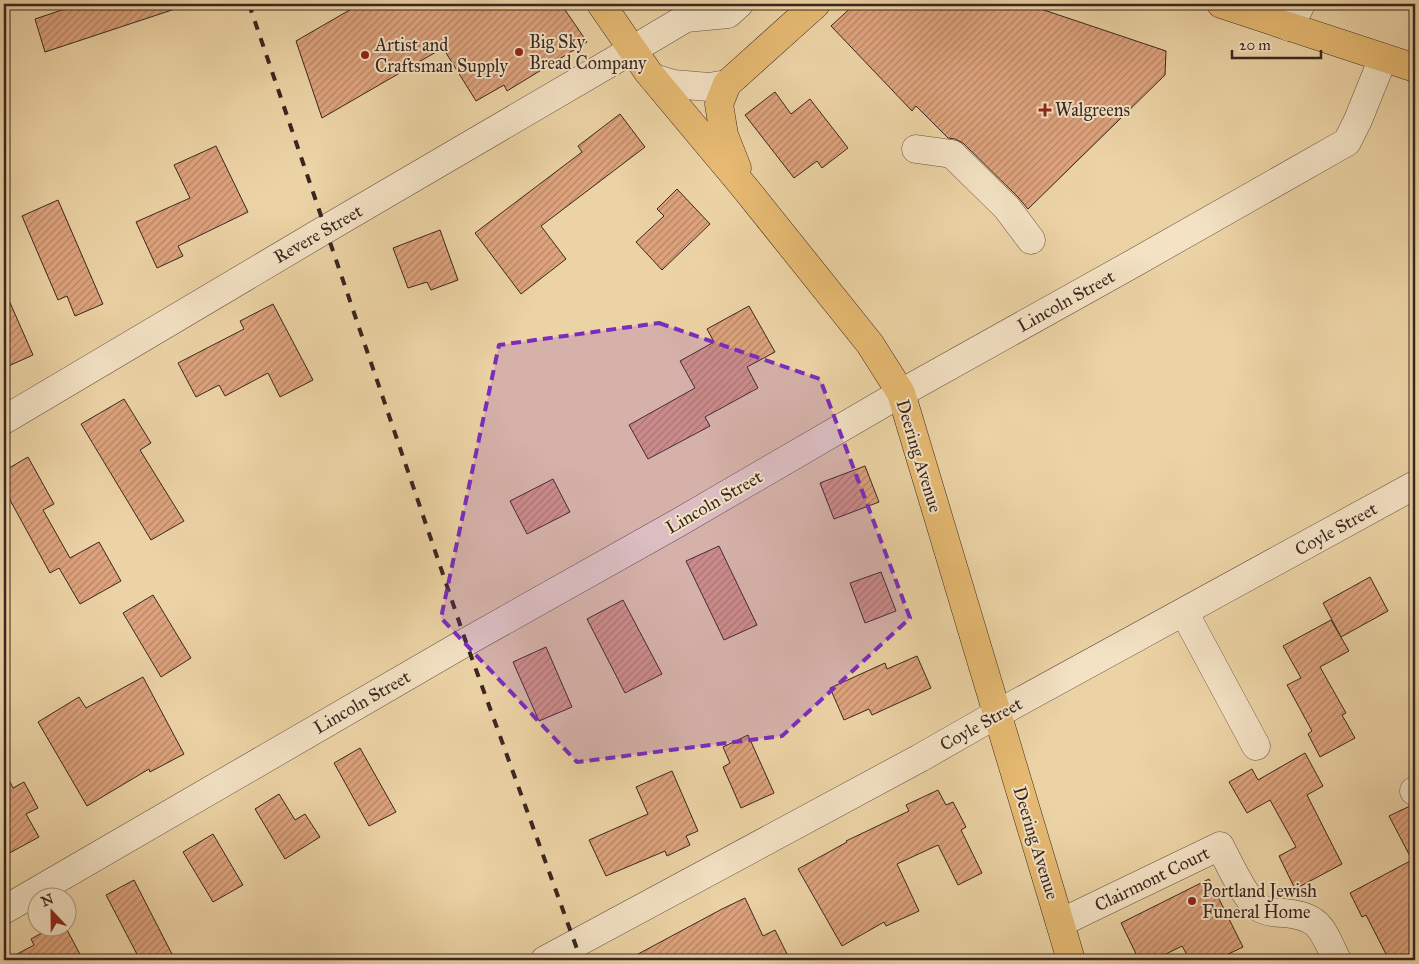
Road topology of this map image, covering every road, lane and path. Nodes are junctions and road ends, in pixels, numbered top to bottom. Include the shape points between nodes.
1 (601, 4) edge
2 (739, 4) edge
3 (816, 4) edge
4 (1221, 4) edge
5 (1295, 15) edge
6 (632, 50) junction
7 (1383, 58) junction
8 (1415, 68) edge
9 (653, 78) junction
10 (727, 84) junction
11 (916, 149) dead end
12 (745, 188) junction
13 (1031, 240) dead end
14 (901, 393) junction
15 (4, 420) edge
16 (1415, 485) edge
17 (1184, 612) junction
18 (997, 714) junction
19 (1256, 746) dead end
20 (4, 910) edge
21 (1060, 923) junction
22 (545, 960) edge
23 (1072, 960) edge
24 (1337, 960) edge

1 - 6 main road, Deering Avenue
2 - 6 street, Revere Street via 728,14 686,18
3 - 10 main road
4 - 5 main road
5 - 7 main road
6 - 9 main road, Deering Avenue
6 - 15 street, Revere Street
7 - 8 main road
7 - 14 street, Lincoln Street via 1347,142
9 - 10 street via 709,88
9 - 12 main road, Deering Avenue
10 - 12 main road via 719,104 724,135
11 - 13 street via 952,154 1007,208
12 - 14 main road, Deering Avenue via 870,344
14 - 18 main road, Deering Avenue
14 - 20 street, Lincoln Street
16 - 17 street, Coyle Street
17 - 18 street, Coyle Street
17 - 19 street
18 - 21 main road, Deering Avenue
18 - 22 street, Coyle Street
21 - 23 main road, Deering Avenue
21 - 24 street, Clairmont Court via 1220,846 1250,901 1259,908 1314,921

